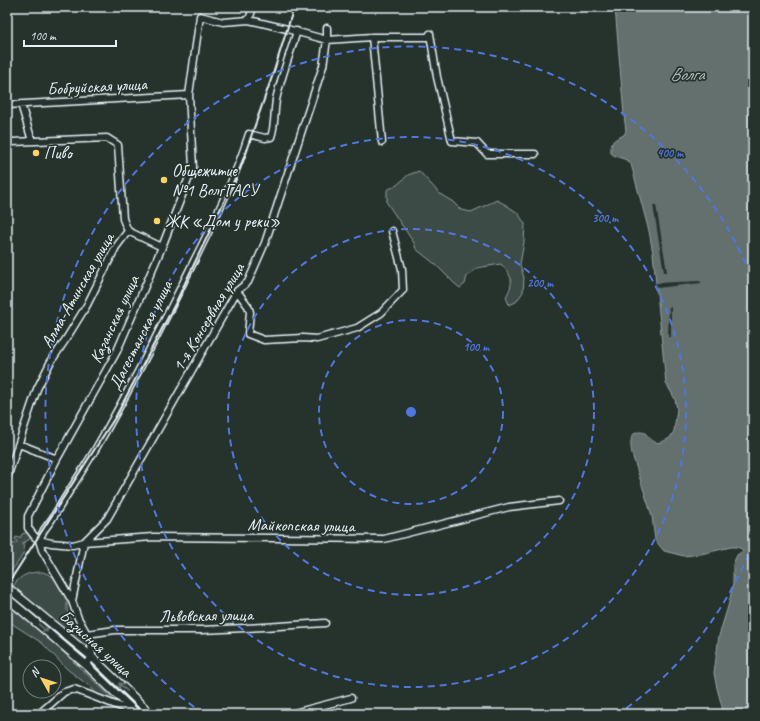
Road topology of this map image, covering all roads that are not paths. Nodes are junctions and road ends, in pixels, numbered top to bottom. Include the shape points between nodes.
1 (253, 7) edge
2 (249, 20) junction
3 (327, 28) dead end
4 (297, 32) junction
5 (372, 37) junction
6 (327, 40) junction
7 (189, 95) junction
8 (20, 104) junction
9 (7, 105) edge
10 (32, 141) junction
11 (12, 142) dead end
12 (382, 142) dead end
13 (535, 154) dead end
14 (128, 231) junction
15 (392, 231) dead end
16 (162, 247) junction
17 (237, 291) junction
18 (19, 444) junction
19 (57, 459) junction
20 (7, 478) edge
21 (559, 501) dead end
22 (39, 540) junction
23 (84, 542) junction
24 (7, 587) edge
25 (7, 598) edge
26 (72, 602) junction
27 (325, 623) dead end
28 (87, 634) junction
29 (92, 658) junction
30 (86, 665) junction
31 (351, 698) dead end
32 (137, 713) edge
33 (39, 714) edge
34 (151, 714) edge
35 (290, 714) edge

1 - 2 street
2 - 4 street
2 - 7 street, Казанская улица via 223,22 200,16
3 - 6 street, 1-я Консервная улица
4 - 6 street
4 - 22 street, Дагестанская улица via 282,77 271,137 249,134 232,181 158,334 96,449
5 - 6 street
5 - 12 street
5 - 13 street via 428,37 430,34 452,141 477,143 487,154
6 - 17 street, 1-я Консервная улица via 323,66 265,243 248,282
7 - 8 street, Бобруйская улица
7 - 16 street, Казанская улица via 193,167
8 - 9 street, Бобруйская улица
8 - 10 street
10 - 11 street, Алма-Атинская улица
10 - 14 street, Алма-Атинская улица via 107,138 118,145 123,219
14 - 16 street
14 - 18 street, Алма-Атинская улица via 116,247 87,305 50,363 37,389
15 - 17 street via 402,269 403,290 381,313 357,328 317,339 264,340 248,334 250,312
16 - 19 street, Казанская улица via 117,351
17 - 23 street, 1-я Консервная улица via 107,518
18 - 19 street
18 - 20 street, Алма-Атинская улица
19 - 22 street, Казанская улица via 28,516 28,528
21 - 23 street, Майкопская улица via 509,507 384,540 153,537
22 - 23 street, Майкопская улица via 73,545
22 - 26 street, Казанская улица via 42,550
23 - 26 street
24 - 29 street, Базисная улица
25 -> 30 street, Базисная улица
26 - 28 street, Казанская улица
27 - 28 street, Львовская улица via 202,630 115,630
28 - 29 street, Казанская улица via 91,641
29 - 30 street
34 -> 29 street, Базисная улица
30 - 32 street, Базисная улица
31 - 35 street
32 - 33 street via 74,689 64,692

